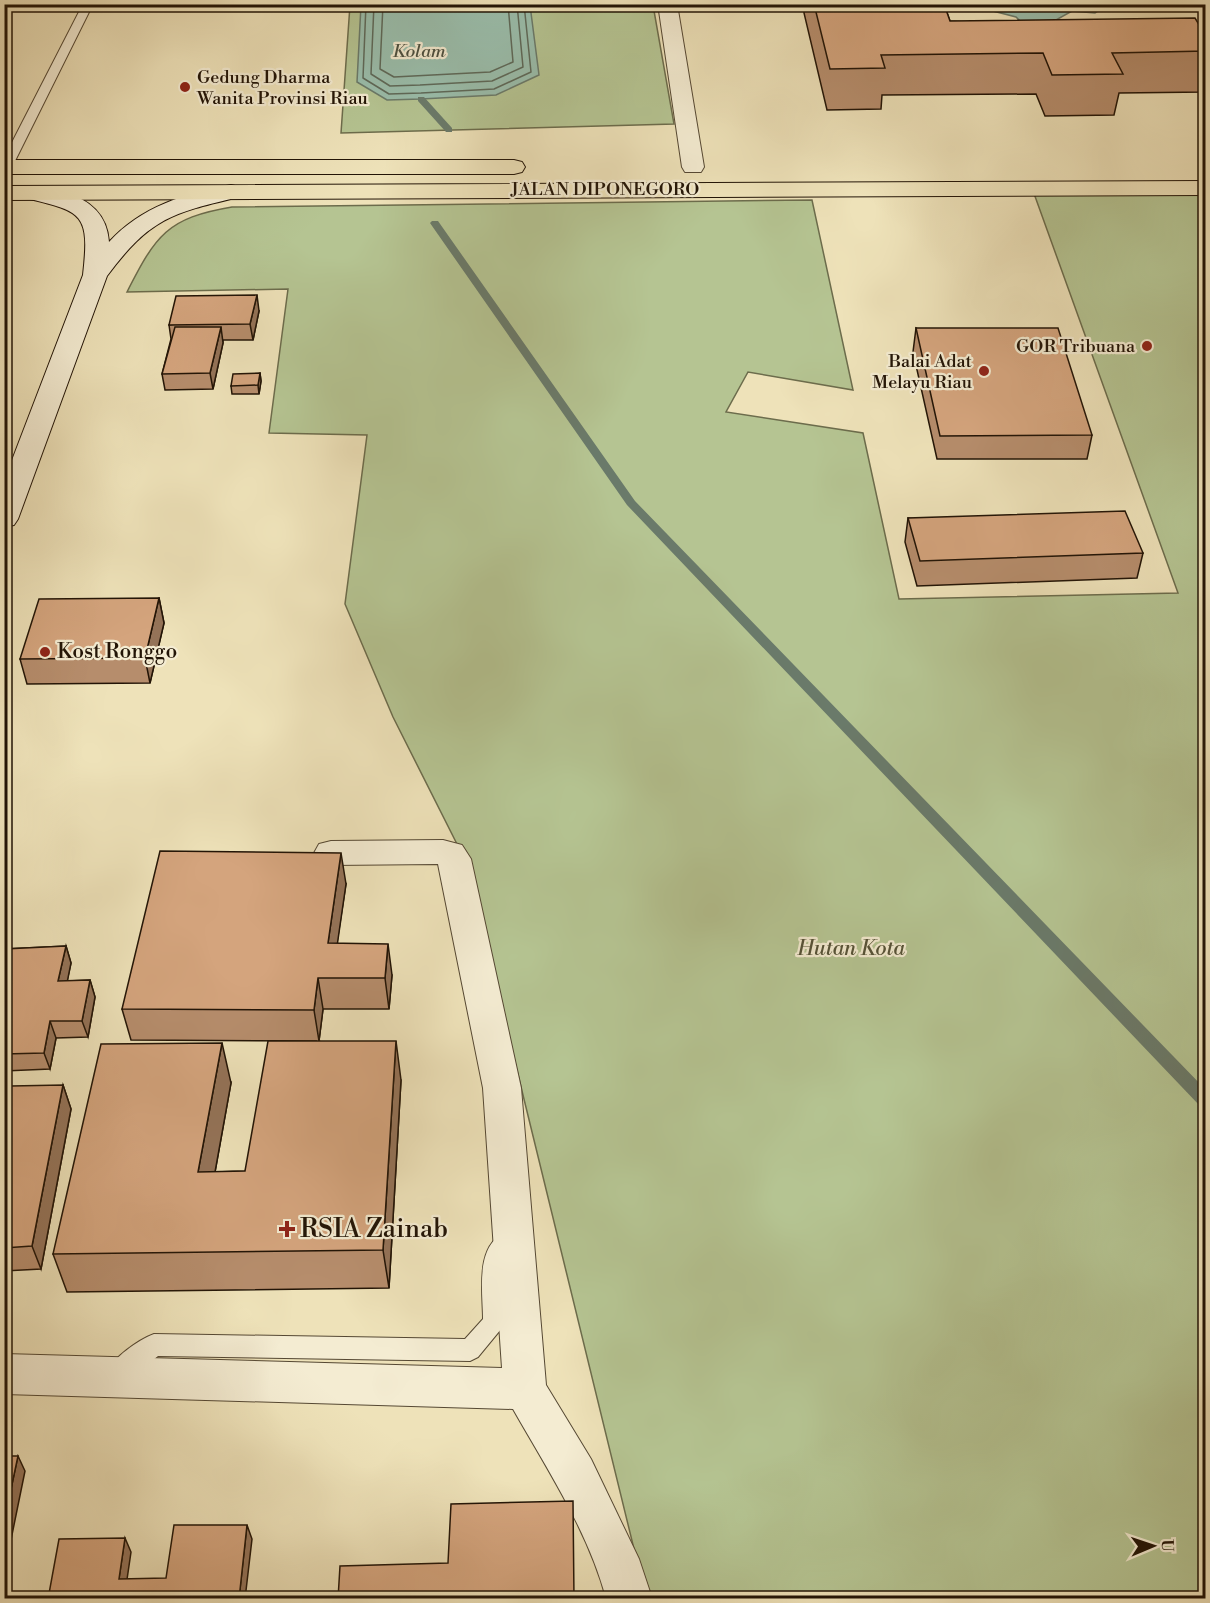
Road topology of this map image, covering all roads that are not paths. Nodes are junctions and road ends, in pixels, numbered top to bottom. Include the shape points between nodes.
1 (88, 4) edge
2 (667, 4) edge
3 (1129, 166) dead end
4 (5, 167) edge
5 (539, 167) dead end
6 (669, 167) dead end
7 (716, 167) dead end
8 (693, 168) junction
9 (1138, 188) junction
10 (1206, 188) edge
11 (231, 192) junction
12 (4, 193) edge
13 (34, 193) junction
14 (95, 275) junction
15 (4, 519) edge
16 (331, 853) edge
17 (513, 1234) junction
18 (4, 1374) edge
19 (115, 1376) junction
20 (525, 1389) junction
21 (629, 1599) edge

1 - 4 lane
2 - 8 street
3 - 9 main road
4 - 5 main road, JALAN DIPONEGORO
6 - 8 main road, JALAN DIPONEGORO
7 - 8 main road, JALAN DIPONEGORO
9 - 10 main road, JALAN DIPONEGORO
9 - 11 main road, JALAN DIPONEGORO
11 - 13 main road, JALAN DIPONEGORO
11 - 14 street via 187,200 160,211 117,244
12 - 13 main road, JALAN DIPONEGORO
13 - 14 street via 73,202 93,219 99,244
14 - 15 street
16 - 17 street via 443,852 454,859 494,1089
17 - 19 lane via 493,1263 495,1323 470,1350 154,1345
17 - 20 street
18 - 19 street
19 - 20 street
20 - 21 street via 575,1474 623,1575

